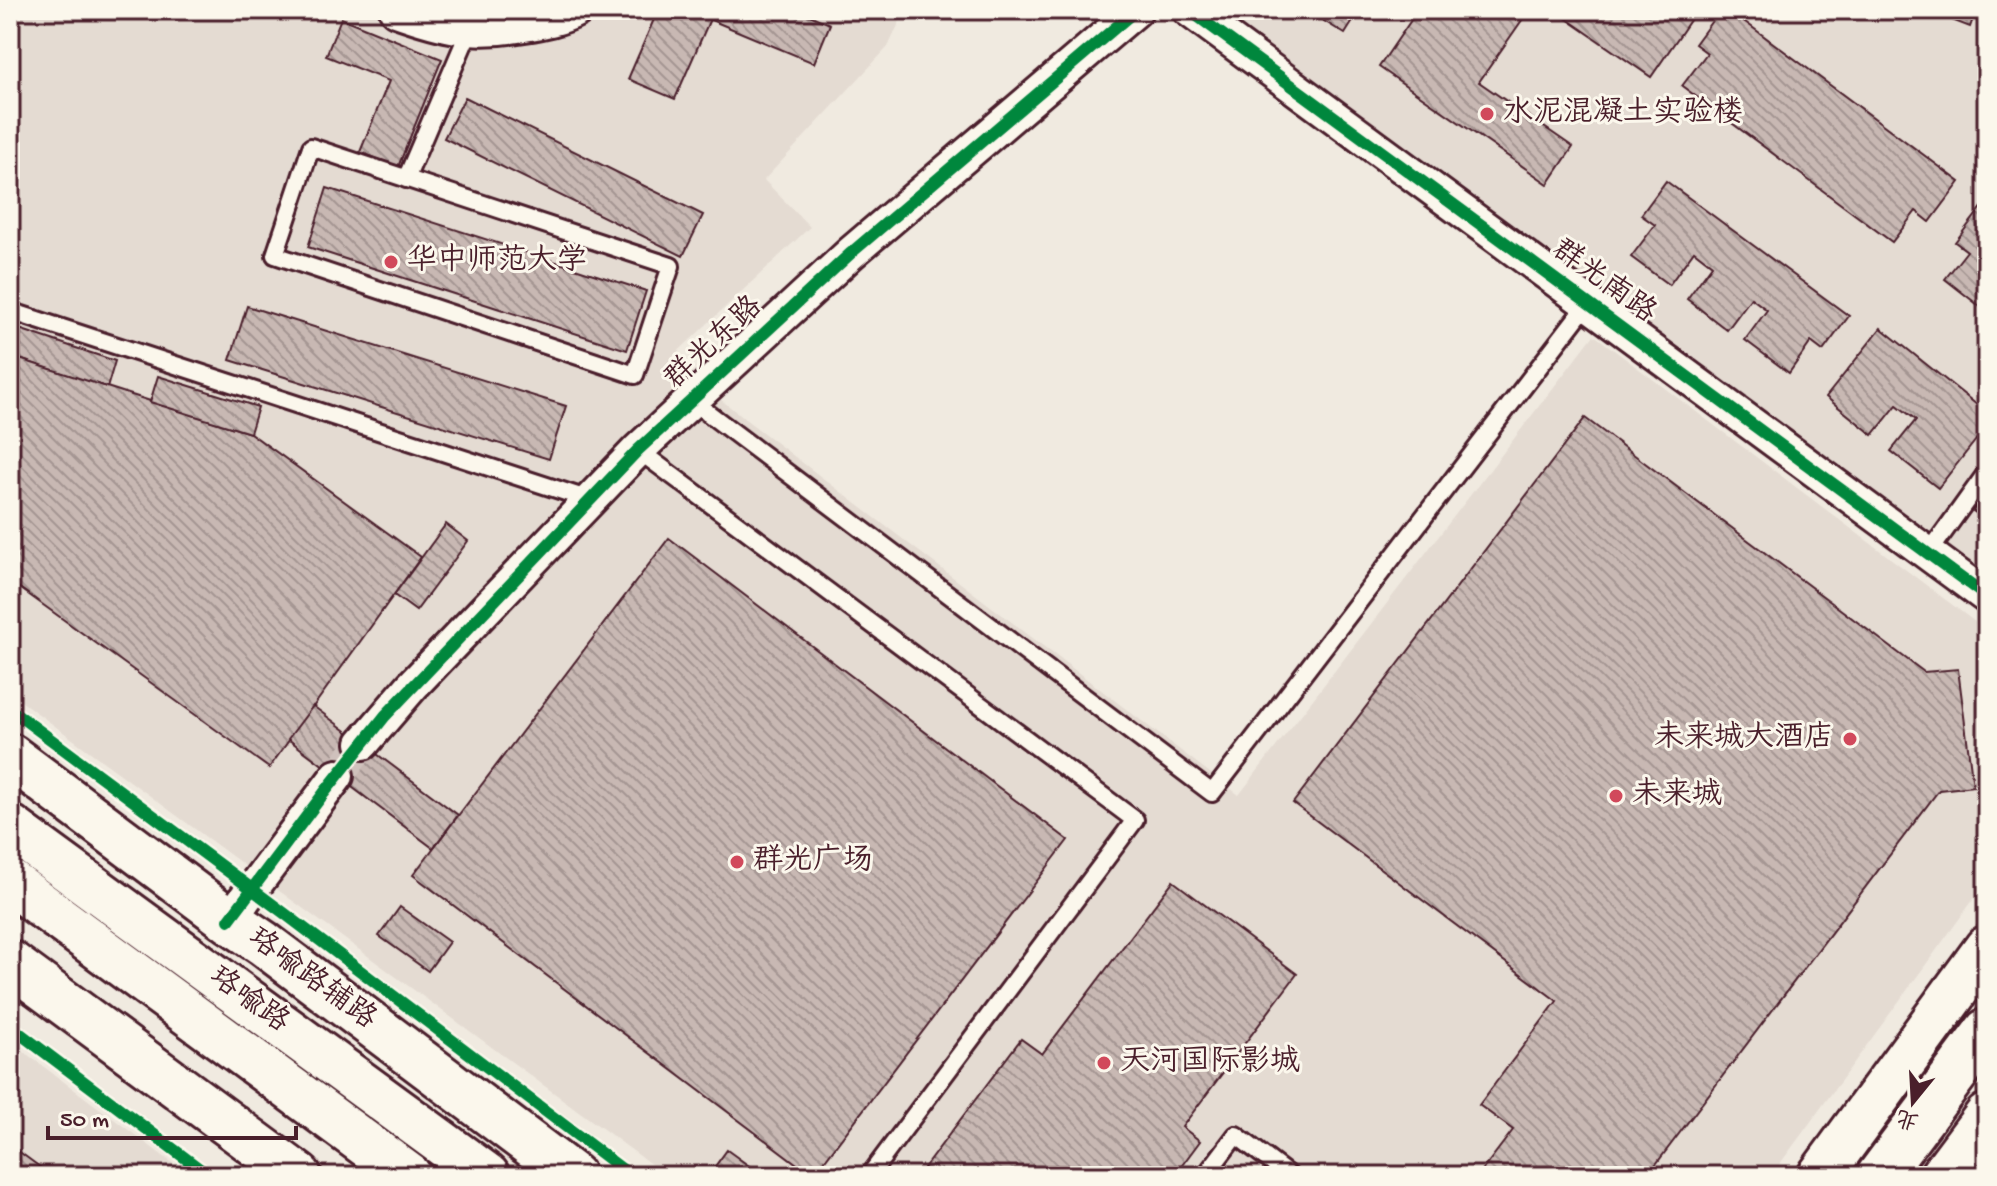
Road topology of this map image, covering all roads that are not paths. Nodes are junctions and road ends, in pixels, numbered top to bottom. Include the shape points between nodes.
1 (396, 10) edge
2 (577, 10) edge
3 (1189, 10) edge
4 (1134, 11) edge
5 (509, 19) edge
6 (470, 29) junction
7 (406, 179) junction
8 (1588, 303) junction
9 (10, 311) edge
10 (692, 401) junction
11 (638, 450) junction
12 (1987, 472) edge
13 (590, 500) junction
14 (1928, 554) junction
15 (1987, 597) edge
16 (363, 743) tunnel mouth
17 (10, 756) edge
18 (337, 776) tunnel mouth
19 (10, 827) edge
20 (10, 882) edge
21 (229, 920) junction
22 (1987, 948) edge
23 (10, 963) edge
24 (1984, 1034) edge
25 (1987, 1116) edge
26 (299, 1176) edge
27 (409, 1176) edge
28 (487, 1176) edge
29 (573, 1176) edge
30 (869, 1176) edge
31 (1205, 1176) edge
32 (1290, 1176) edge
33 (1820, 1176) edge
34 (1879, 1176) edge
35 (1942, 1176) edge

1 - 6 street
2 - 5 street via 552,21
3 - 8 street, 群光南路
4 - 10 street, 群光东路 via 851,253
5 - 6 street
6 - 7 lane
7 - 7 lane via 311,147 275,255 635,375 671,266
8 - 10 lane via 1212,793
8 - 14 street, 群光南路
9 - 13 lane
10 - 11 street, 群光东路
11 - 13 street, 群光东路
11 - 30 lane via 1135,820
12 - 14 lane
13 - 16 street, 群光东路
14 - 15 street, 群光南路
17 - 21 main road, 珞喻路辅路
18 - 21 street
19 - 28 main road, 珞喻路
20 - 27 main road, 珞喻路
21 - 29 main road, 珞喻路辅路
22 - 33 main road
23 - 26 main road
24 - 34 main road
25 - 35 main road
31 - 32 lane via 1236,1135

